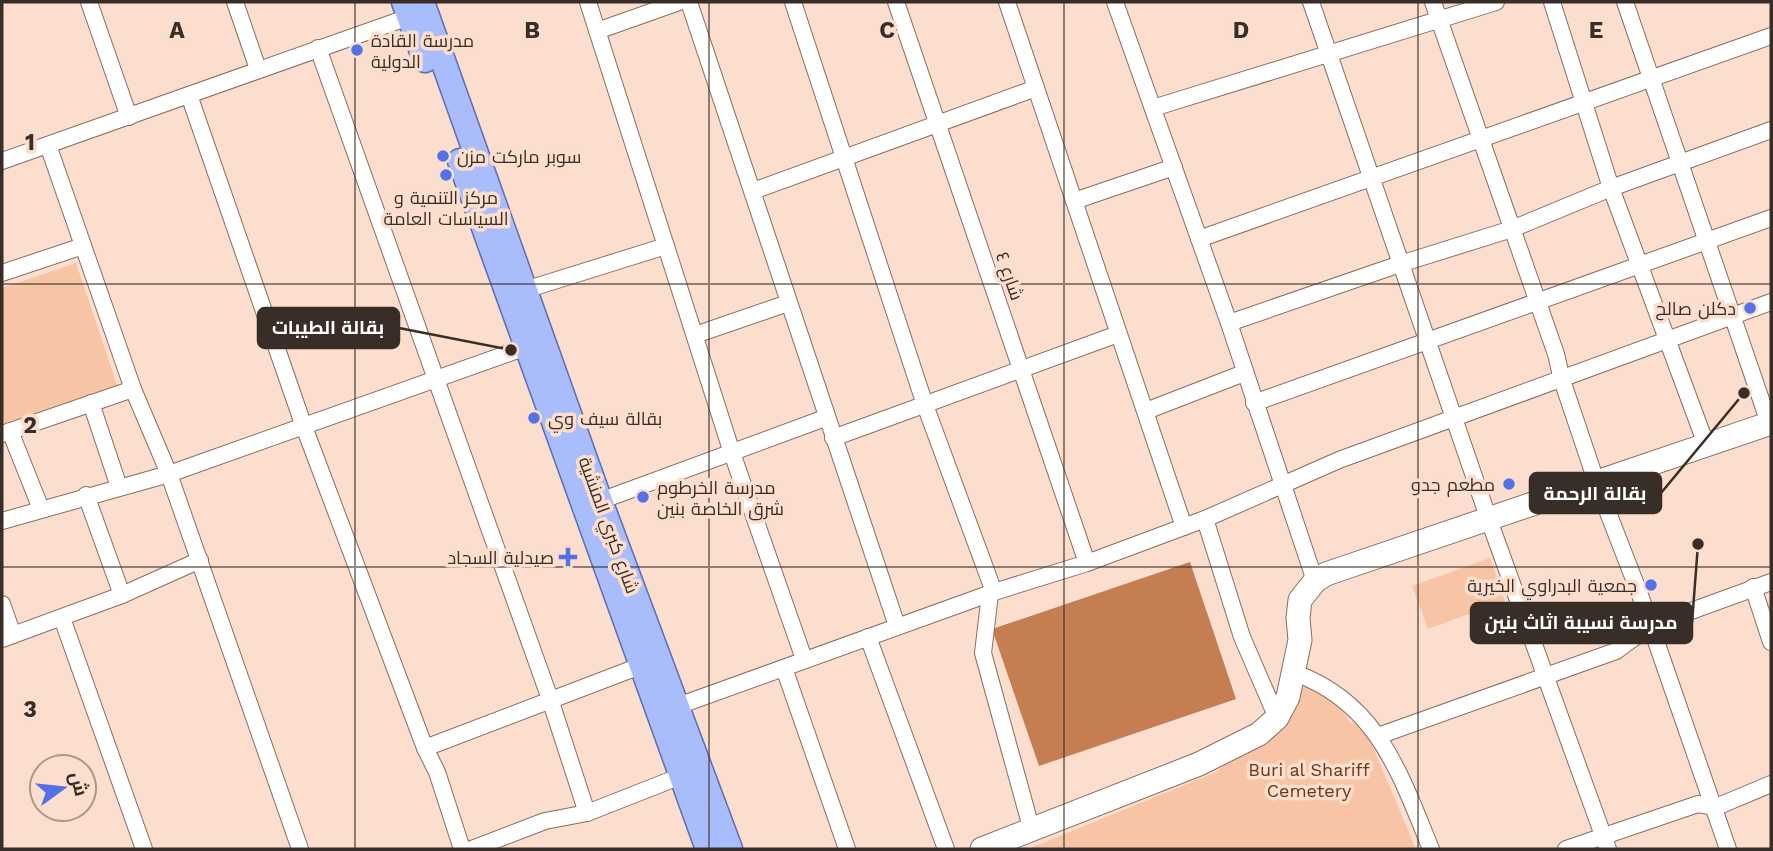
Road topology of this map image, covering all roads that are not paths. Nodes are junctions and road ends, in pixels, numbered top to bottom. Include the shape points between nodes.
1 (89, 2) edge
2 (234, 2) edge
3 (589, 2) edge
4 (679, 2) edge
5 (689, 2) edge
6 (793, 2) edge
7 (896, 2) edge
8 (1007, 2) edge
9 (1117, 2) edge
10 (1311, 2) edge
11 (1433, 2) edge
12 (1496, 2) edge
13 (1552, 2) edge
14 (1625, 2) edge
15 (411, 7) edge
16 (1440, 20) junction
17 (597, 31) junction
18 (1771, 36) edge
19 (318, 48) junction
20 (1329, 54) junction
21 (258, 69) junction
22 (1652, 79) junction
23 (1035, 88) junction
24 (190, 95) junction
25 (1586, 102) junction
26 (1153, 108) junction
27 (129, 117) junction
28 (937, 121) junction
29 (1771, 130) edge
30 (1481, 140) junction
31 (48, 145) junction
32 (844, 158) junction
33 (2, 161) edge
34 (1680, 163) junction
35 (1174, 167) junction
36 (1371, 177) junction
37 (1611, 188) junction
38 (753, 191) junction
39 (1074, 201) junction
40 (1771, 218) edge
41 (1512, 229) junction
42 (1199, 239) junction
43 (1706, 242) junction
44 (83, 246) junction
45 (666, 246) junction
46 (1400, 264) junction
47 (1639, 266) junction
48 (2, 273) edge
49 (525, 290) junction
50 (1537, 302) junction
51 (1771, 302) edge
52 (788, 303) junction
53 (1733, 316) junction
54 (1229, 323) junction
55 (1118, 334) junction
56 (695, 335) junction
57 (1669, 339) junction
58 (1427, 341) junction
59 (526, 347) junction
60 (1022, 370) junction
61 (1244, 373) junction
62 (436, 379) junction
63 (1562, 380) junction
64 (134, 389) junction
65 (1254, 403) junction
66 (92, 404) junction
67 (925, 405) junction
68 (1146, 411) junction
69 (825, 418) junction
70 (1455, 418) junction
71 (1770, 423) edge
72 (303, 424) junction
73 (6, 433) edge
74 (833, 438) junction
75 (1707, 447) junction
76 (732, 453) junction
77 (169, 474) junction
78 (1282, 484) junction
79 (1597, 484) junction
80 (119, 487) junction
81 (86, 495) junction
82 (600, 501) junction
83 (41, 509) junction
84 (1205, 519) junction
85 (1489, 520) junction
86 (2, 522) edge
87 (1184, 527) junction
88 (1385, 555) junction
89 (200, 560) junction
90 (1087, 564) junction
91 (1315, 581) junction
92 (1771, 582) edge
93 (1753, 587) junction
94 (992, 593) junction
95 (122, 595) junction
96 (2, 604) edge
97 (62, 618) junction
98 (897, 626) junction
99 (1650, 626) junction
100 (7, 637) edge
101 (869, 637) junction
102 (1300, 640) junction
103 (1771, 642) edge
104 (804, 659) junction
105 (640, 666) junction
106 (784, 668) junction
107 (1295, 673) junction
108 (1548, 675) junction
109 (550, 699) junction
110 (676, 707) junction
111 (1277, 718) junction
112 (1378, 736) junction
113 (425, 748) junction
114 (681, 776) junction
115 (1771, 784) edge
116 (1716, 807) junction
117 (586, 814) junction
118 (1032, 831) junction
119 (1606, 842) edge
120 (144, 849) edge
121 (300, 849) edge
122 (462, 849) edge
123 (472, 849) edge
124 (708, 849) edge
125 (730, 849) edge
126 (847, 849) edge
127 (946, 849) edge
128 (982, 849) edge
129 (1431, 849) edge
130 (1566, 849) edge
131 (1728, 849) edge

1 - 27 street
2 - 21 street
3 - 17 street
4 - 17 street
5 - 38 street
6 - 32 street
7 - 28 street, شارع ٤
8 - 23 street
9 - 26 street
10 - 20 street
11 - 16 street
12 - 16 street
13 - 25 street
14 - 22 street
15 - 19 street
15 - 49 main road, شارع كبري المنشية
15 - 59 main road, شارع كبري المنشية
16 - 20 street
16 - 30 street
17 - 45 street
18 - 22 street
19 - 21 street
19 - 62 street
20 - 26 street
20 - 36 street
21 - 24 street
22 - 25 street
22 - 34 street
23 - 28 street
23 - 39 street
24 - 27 street
24 - 72 street
25 - 30 street
25 - 37 street
26 - 35 street
27 - 31 street
28 - 32 street
28 - 60 street, شارع ٤
29 - 34 street
30 - 36 street
30 - 41 street
31 - 33 street
31 - 44 street
32 - 38 street
32 - 67 street
34 - 37 street
34 - 43 street
35 - 39 street
35 - 42 street
36 - 42 street
36 - 46 street
37 - 41 street
37 - 47 street
38 - 52 street
39 - 55 street
40 - 43 street
41 - 46 street
41 - 50 street
42 - 54 street
43 - 47 street
43 - 53 street
44 - 48 street
44 - 64 street
45 - 49 street
45 - 56 street
46 - 54 street
46 - 58 street
47 - 50 street
47 - 57 street
49 - 82 main road, شارع كبري المنشية
50 - 58 street
50 - 63 street
51 - 53 street
52 - 56 street
52 - 69 street
53 - 57 street
53 - 71 street
54 - 61 street
55 - 60 street
55 - 68 street
56 - 76 street
57 - 63 street
57 - 75 street
58 - 65 street
58 - 70 street
59 - 62 street
59 - 105 main road, شارع كبري المنشية
60 - 67 street
60 - 90 street, شارع ٤
61 - 65 street
61 - 68 street
62 - 72 street
62 - 109 street
63 - 70 street
63 - 79 street
64 - 66 street
64 - 77 street
65 - 78 street
66 - 73 street
66 - 80 street
67 - 74 street
67 - 94 street
68 - 87 street
69 - 74 street
69 - 76 street
70 - 78 street
70 - 85 street
71 - 75 main road
72 - 77 street
72 - 113 street
73 - 83 street
74 - 98 street
75 - 79 main road
76 - 82 street
76 - 104 street
77 - 80 street
77 - 89 street
78 - 84 street
78 - 91 street
79 - 85 main road
79 - 99 street
80 - 81 street
81 - 83 street
81 - 95 street
82 - 110 main road, شارع كبري المنشية
83 - 86 street
84 - 87 street
84 - 111 street via 1242,637
85 - 88 main road
85 - 108 street
87 - 90 street
88 - 91 main road
88 - 102 main road via 1367,572 1324,588
89 - 95 street
89 - 121 street
90 - 94 street
91 - 102 main road via 1300,600
92 - 93 street
93 - 99 street
93 - 103 street
94 - 98 street
94 - 118 street via 983,653
95 - 97 street
96 - 100 street
97 - 100 street
97 - 120 street
98 - 101 street
99 - 108 street via 1616,651
99 - 116 street
101 - 104 street
101 - 127 street
102 - 107 main road
104 - 106 street
105 - 109 street
105 - 114 main road, شارع كبري المنشية
106 - 110 street
106 - 126 street
107 - 111 main road
107 - 112 street via 1329,688 1366,718
108 - 112 street
108 - 119 street
109 - 113 street
109 - 117 street
110 - 125 main road, شارع كبري المنشية
111 - 118 main road via 1221,755
112 - 129 street
113 - 122 street
114 - 117 street
114 - 124 main road, شارع كبري المنشية
115 - 116 street
116 - 119 street via 1698,804
116 - 131 street
117 - 123 street via 545,821
118 - 128 main road
119 - 130 street

